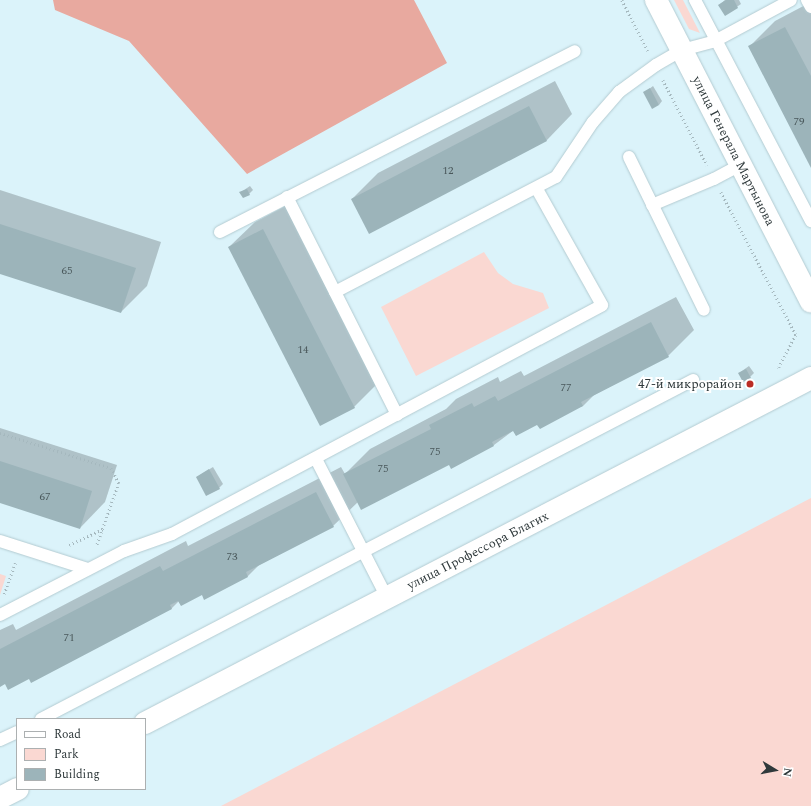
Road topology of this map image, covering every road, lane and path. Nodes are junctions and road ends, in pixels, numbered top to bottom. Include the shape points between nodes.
1 (622, 0) edge
2 (656, 0) edge
3 (695, 0) edge
4 (791, 0) edge
5 (807, 0) edge
6 (811, 7) edge
7 (715, 41) junction
8 (682, 50) junction
9 (575, 51) dead end
10 (656, 65) junction
11 (629, 157) dead end
12 (740, 164) junction
13 (714, 179) junction
14 (537, 189) junction
15 (287, 197) junction
16 (652, 205) junction
17 (811, 221) edge
18 (220, 232) dead end
19 (335, 292) junction
20 (810, 299) edge
21 (704, 310) dead end
22 (811, 378) edge
23 (693, 380) dead end
24 (791, 389) junction
25 (397, 415) junction
26 (0, 433) edge
27 (316, 459) junction
28 (103, 529) junction
29 (0, 540) edge
30 (21, 547) junction
31 (65, 547) dead end
32 (363, 550) junction
33 (88, 569) junction
34 (387, 598) junction
35 (3, 599) dead end
36 (0, 614) edge
37 (43, 718) edge
38 (146, 722) edge
39 (16, 732) edge
40 (0, 740) edge
41 (16, 790) edge
42 (0, 798) edge

1 - 10 path
2 - 8 main road, улица Генерала Мартынова
3 - 7 lane
4 - 7 lane
5 - 6 lane
7 - 8 lane
7 - 17 lane
8 - 10 lane
8 - 12 main road, улица Генерала Мартынова
9 - 15 lane
10 - 13 path
10 - 14 lane via 619,92 593,122 556,177
11 - 16 lane
12 - 13 lane
12 - 20 main road, улица Генерала Мартынова
13 - 16 lane
13 - 24 path via 796,335 779,367
14 - 19 lane
14 - 25 lane via 602,305
15 - 18 lane
15 - 19 lane
16 - 21 lane
19 - 25 lane
22 - 24 main road, улица Профессора Благих
23 - 32 lane
24 - 34 main road, улица Профессора Благих
25 - 27 lane
26 - 28 path via 110,468 119,483
27 - 32 lane
27 - 33 lane via 172,534 124,550
28 - 31 path
28 - 33 path
29 - 30 lane
30 - 33 lane
30 - 35 path
32 - 34 lane
32 - 37 lane
33 - 36 lane
34 - 38 main road, улица Профессора Благих
39 - 40 lane
41 - 42 main road

